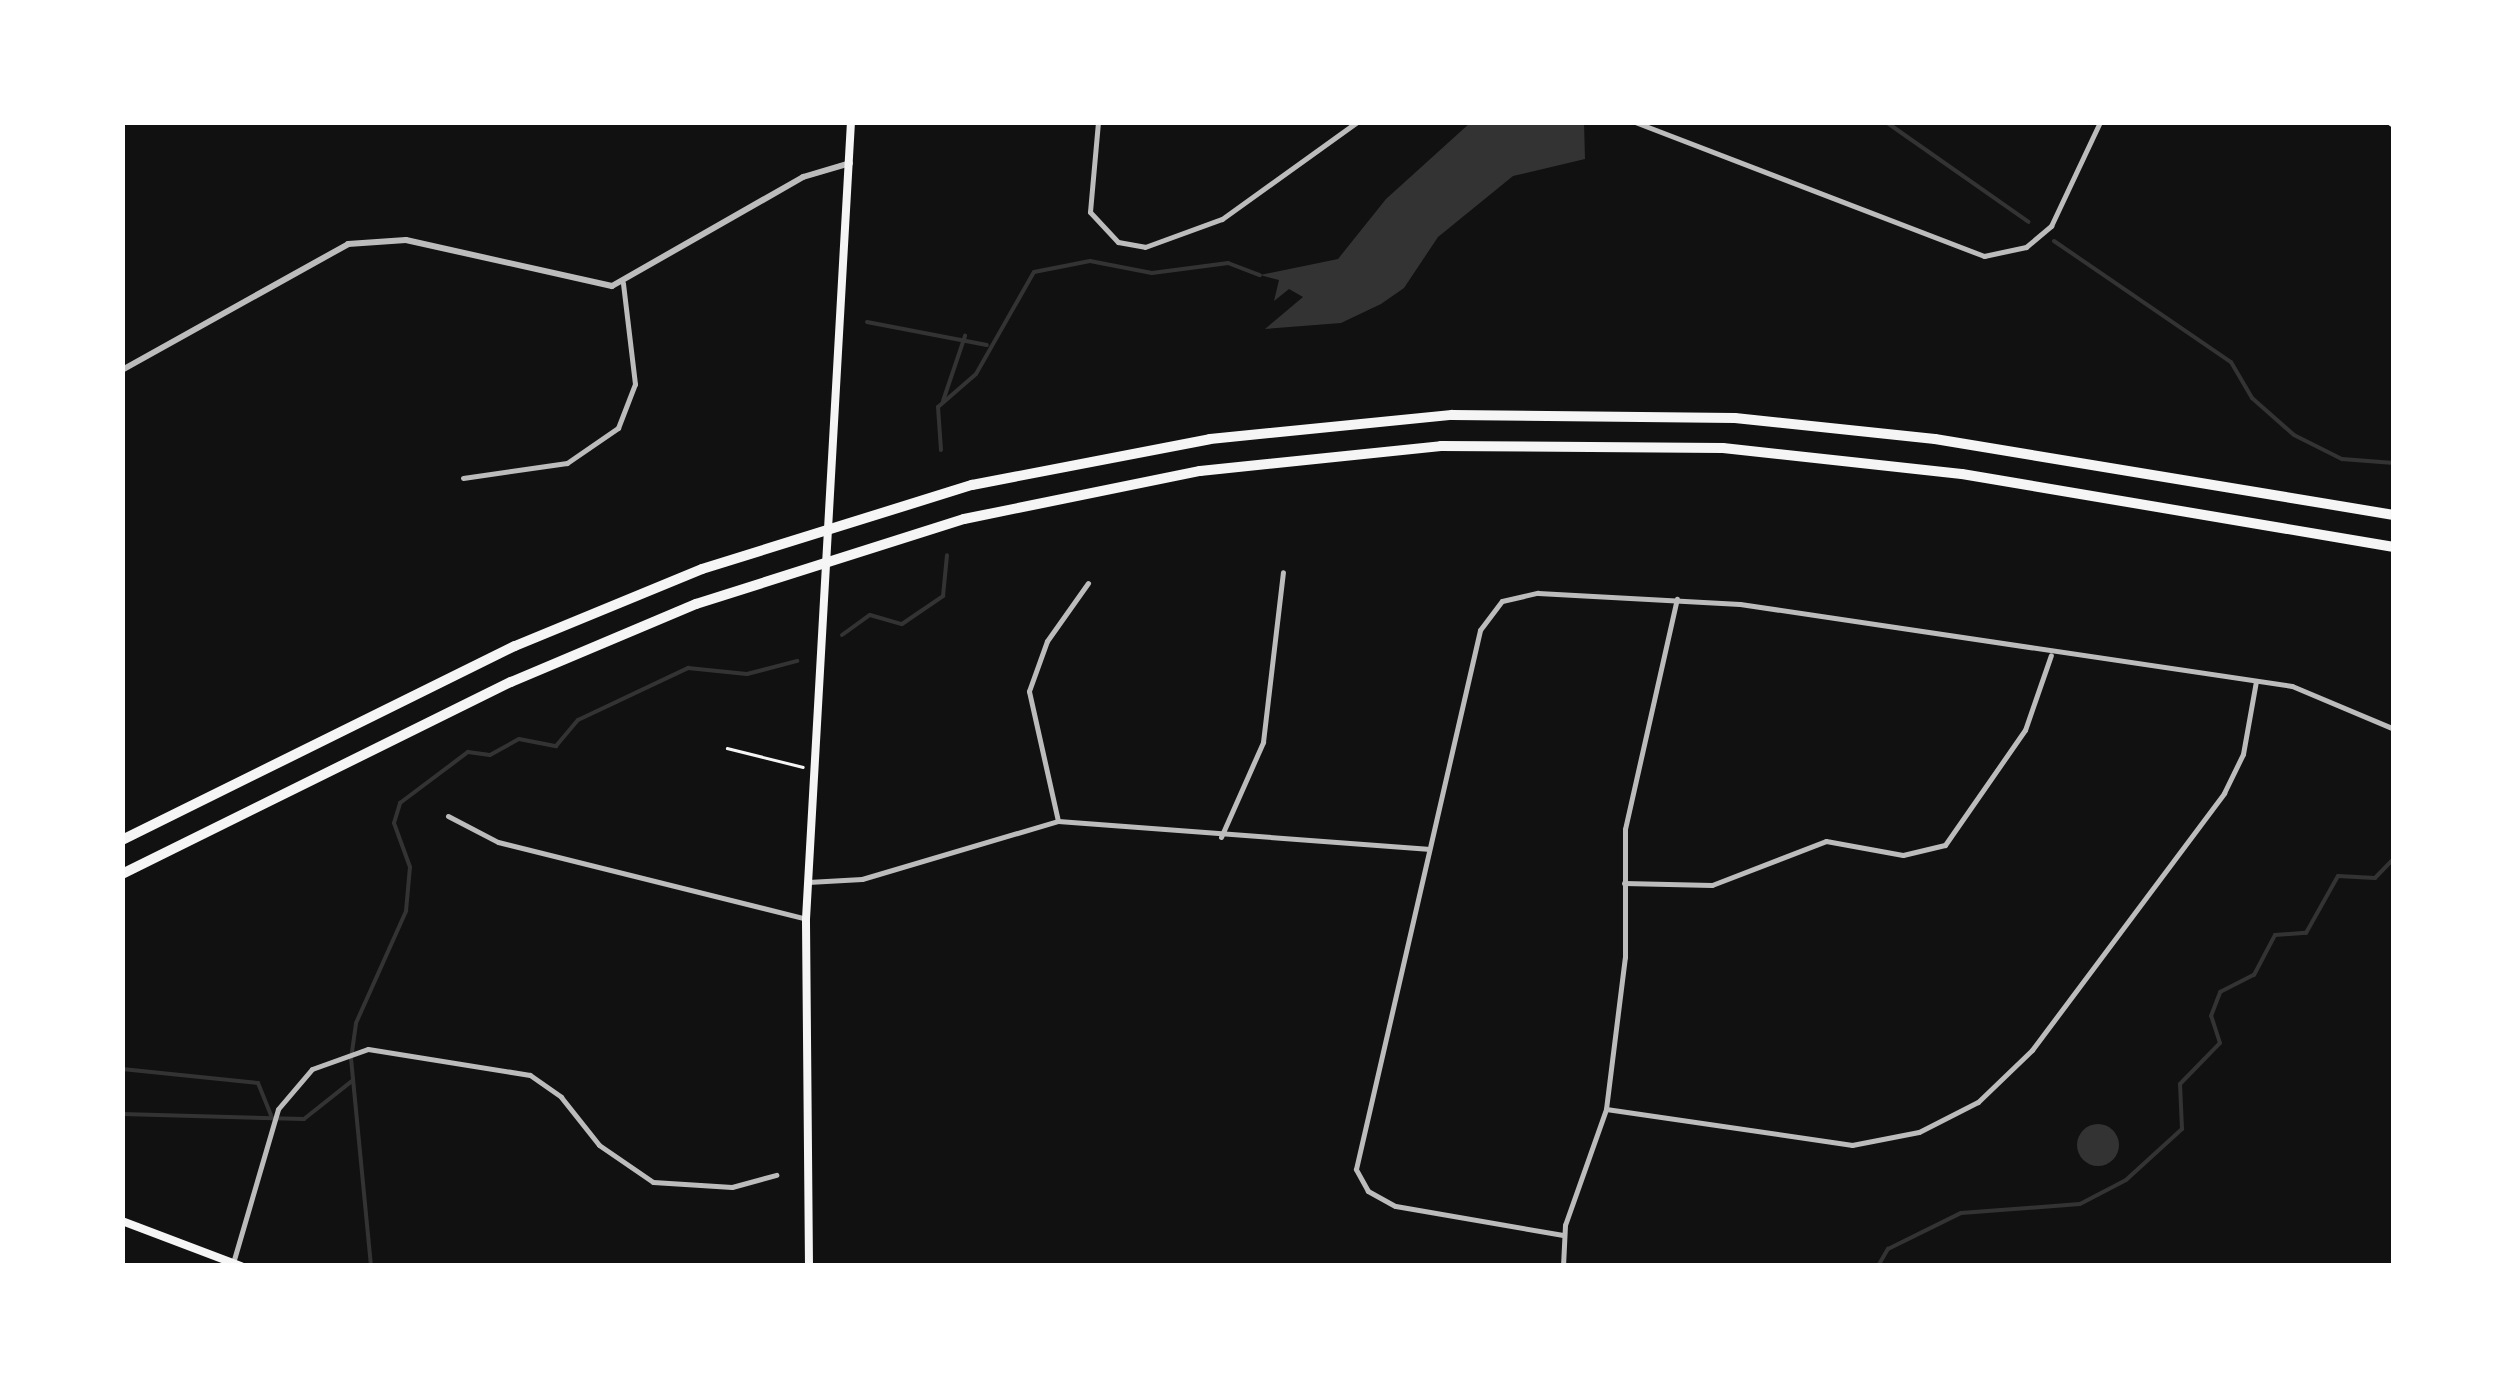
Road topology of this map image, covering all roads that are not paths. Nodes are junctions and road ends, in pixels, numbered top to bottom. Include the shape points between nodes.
1 (852, 122) edge
2 (1098, 122) edge
3 (1357, 122) edge
4 (1634, 122) edge
5 (2100, 122) edge
6 (851, 162) junction
7 (623, 283) junction
8 (122, 370) edge
9 (463, 478) dead end
10 (2394, 515) edge
11 (2394, 546) edge
12 (1283, 572) dead end
13 (1088, 583) dead end
14 (1677, 599) junction
15 (2050, 654) junction
16 (2256, 681) junction
17 (2392, 728) edge
18 (448, 816) dead end
19 (1058, 822) junction
20 (1221, 838) junction
21 (122, 840) edge
22 (1427, 849) junction
23 (122, 874) edge
24 (808, 882) junction
25 (1624, 882) junction
26 (806, 920) junction
27 (1606, 1109) junction
28 (776, 1175) dead end
29 (122, 1221) edge
30 (1562, 1234) junction
31 (237, 1264) edge
32 (810, 1266) edge
33 (1563, 1266) edge

1 - 6 main road
2 - 3 street via 1090,212 1107,235 1146,247 1222,219
4 - 5 street via 1991,256 2026,247 2051,226
6 - 7 street via 803,177
6 - 24 main road
7 - 8 street via 592,285 421,242 370,239 324,254 220,323
7 - 9 street via 635,384 618,428 567,463
10 - 21 highway via 1935,439 1762,420 1493,414 1224,437 972,486 702,569 516,646
11 - 23 highway via 1942,471 1722,448 1468,445 1200,471 951,522 721,594 523,676
12 - 20 street via 1263,742
13 - 19 street via 1047,641 1029,691
14 - 15 street
14 - 22 street via 1538,593 1494,606 1480,630
14 - 25 street via 1627,813
15 - 16 street
15 - 25 street via 2024,730 1945,845 1903,854 1826,841 1712,885
16 - 17 street via 2338,699
16 - 27 street via 2243,754 2224,793 2032,1050 1978,1102 1919,1132 1852,1145
18 - 26 street via 498,842
19 - 20 street
19 - 24 street via 862,879
20 - 22 street
22 - 30 street via 1360,1131 1358,1176 1395,1206
24 - 26 main road
25 - 27 street via 1622,996
26 - 32 main road
27 - 30 street
28 - 31 street via 732,1186 653,1182 599,1145 561,1097 530,1075 383,1048 325,1062 296,1085 265,1150
29 - 31 main road
30 - 33 street

